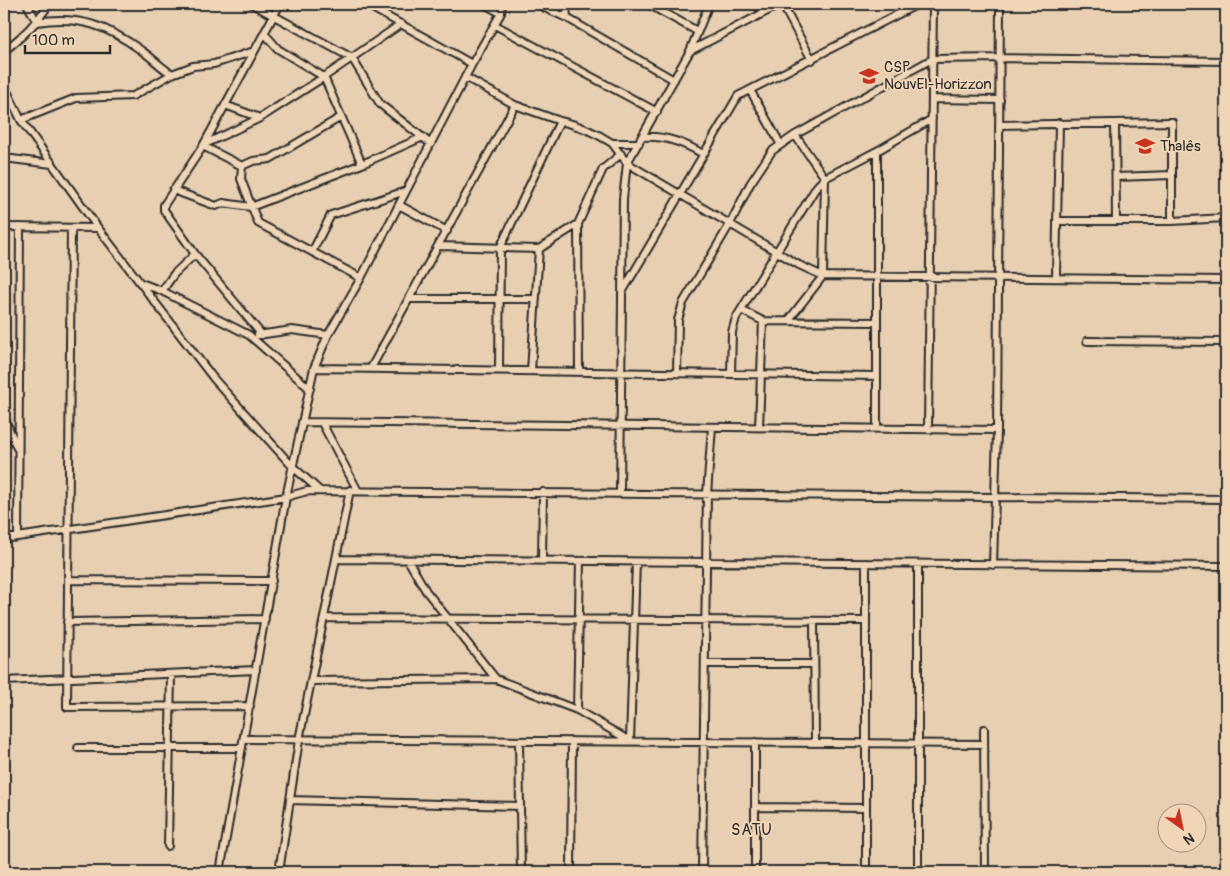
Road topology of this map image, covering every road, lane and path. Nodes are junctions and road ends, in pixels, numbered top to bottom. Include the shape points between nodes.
1 (27, 4) edge
2 (49, 4) edge
3 (252, 4) edge
4 (280, 4) edge
5 (365, 4) edge
6 (484, 4) edge
7 (502, 4) edge
8 (536, 4) edge
9 (566, 4) edge
10 (648, 4) edge
11 (709, 4) edge
12 (752, 4) edge
13 (782, 4) edge
14 (918, 4) edge
15 (933, 4) edge
16 (1000, 4) edge
17 (767, 11) junction
18 (501, 13) junction
19 (273, 16) junction
20 (567, 18) junction
21 (37, 22) junction
22 (401, 24) junction
23 (495, 25) junction
24 (697, 32) junction
25 (264, 33) junction
26 (4, 51) edge
27 (254, 51) junction
28 (690, 51) junction
29 (352, 58) junction
30 (1000, 58) junction
31 (932, 59) junction
32 (812, 60) junction
33 (1226, 61) edge
34 (472, 64) junction
35 (172, 74) junction
36 (324, 77) junction
37 (465, 77) junction
38 (674, 80) junction
39 (4, 85) edge
40 (750, 90) junction
41 (932, 99) junction
42 (1000, 100) junction
43 (515, 104) junction
44 (225, 105) junction
45 (657, 112) junction
46 (341, 117) junction
47 (260, 118) junction
48 (932, 119) junction
49 (21, 120) junction
50 (560, 121) junction
51 (1059, 123) junction
52 (1115, 123) junction
53 (999, 125) junction
54 (795, 135) junction
55 (423, 137) junction
56 (641, 140) junction
57 (612, 143) junction
58 (431, 144) junction
59 (204, 145) junction
60 (781, 145) junction
61 (877, 151) junction
62 (620, 154) junction
63 (703, 154) junction
64 (4, 158) edge
65 (627, 163) junction
66 (52, 164) junction
67 (362, 164) junction
68 (242, 166) junction
69 (1172, 175) junction
70 (1116, 177) junction
71 (825, 178) junction
72 (173, 190) junction
73 (406, 191) junction
74 (680, 193) junction
75 (399, 205) junction
76 (252, 207) junction
77 (1226, 218) edge
78 (1057, 221) junction
79 (1116, 221) junction
80 (1172, 221) junction
81 (578, 224) junction
82 (730, 224) junction
83 (4, 227) edge
84 (20, 228) junction
85 (70, 228) junction
86 (98, 228) junction
87 (447, 231) junction
88 (439, 246) junction
89 (500, 248) junction
90 (539, 249) junction
91 (312, 252) junction
92 (776, 252) junction
93 (195, 254) junction
94 (823, 276) junction
95 (877, 276) junction
96 (931, 277) junction
97 (361, 278) junction
98 (998, 278) junction
99 (1056, 278) junction
100 (1226, 280) edge
101 (140, 283) junction
102 (623, 290) junction
103 (162, 291) junction
104 (410, 299) junction
105 (499, 299) junction
106 (536, 299) junction
107 (741, 310) junction
108 (763, 321) junction
109 (788, 321) junction
110 (877, 322) junction
111 (249, 335) junction
112 (262, 335) junction
113 (328, 335) junction
114 (1087, 341) dead end
115 (1226, 342) edge
116 (314, 368) junction
117 (371, 368) junction
118 (499, 370) junction
119 (531, 371) junction
120 (579, 372) junction
121 (622, 372) junction
122 (676, 373) junction
123 (731, 374) junction
124 (761, 374) junction
125 (877, 376) junction
126 (310, 389) junction
127 (4, 417) edge
128 (302, 422) junction
129 (322, 423) junction
130 (621, 426) junction
131 (712, 427) junction
132 (759, 427) junction
133 (877, 429) junction
134 (928, 429) junction
135 (997, 430) junction
136 (18, 453) junction
137 (292, 466) junction
138 (354, 490) junction
139 (320, 491) junction
140 (543, 492) junction
141 (620, 493) junction
142 (707, 494) junction
143 (286, 497) junction
144 (995, 497) junction
145 (1226, 499) edge
146 (68, 530) junction
147 (18, 537) junction
148 (4, 539) edge
149 (336, 559) junction
150 (408, 560) junction
151 (542, 561) junction
152 (580, 561) junction
153 (636, 562) junction
154 (706, 562) junction
155 (866, 564) junction
156 (918, 564) junction
157 (993, 564) junction
158 (1226, 566) edge
159 (68, 580) junction
160 (272, 581) junction
161 (324, 618) junction
162 (265, 619) junction
163 (450, 619) junction
164 (579, 620) junction
165 (634, 620) junction
166 (705, 620) junction
167 (814, 621) junction
168 (866, 621) junction
169 (68, 622) junction
170 (705, 664) junction
171 (814, 664) junction
172 (256, 670) junction
173 (170, 674) junction
174 (67, 679) junction
175 (496, 679) junction
176 (311, 681) junction
177 (4, 682) edge
178 (170, 706) junction
179 (250, 706) junction
180 (578, 710) junction
181 (984, 729) dead end
182 (244, 739) junction
183 (299, 740) junction
184 (520, 741) junction
185 (572, 741) junction
186 (630, 741) junction
187 (704, 742) junction
188 (755, 742) junction
189 (815, 743) junction
190 (866, 743) junction
191 (918, 743) junction
192 (984, 744) junction
193 (78, 748) dead end
194 (169, 748) junction
195 (242, 748) junction
196 (290, 800) junction
197 (520, 806) junction
198 (755, 807) junction
199 (866, 808) junction
200 (168, 846) dead end
201 (220, 872) edge
202 (279, 872) edge
203 (521, 872) edge
204 (571, 872) edge
205 (702, 872) edge
206 (755, 872) edge
207 (866, 872) edge
208 (918, 872) edge
209 (985, 872) edge

1 - 21 street
2 - 21 street
3 - 19 street
4 - 19 street
5 - 22 street
6 - 18 street
7 - 18 street
8 - 20 street
9 - 20 street
10 - 24 street
11 - 24 street
12 - 17 street
13 - 17 street
13 - 32 street
14 - 32 street
15 - 31 street
16 - 30 street
17 - 28 street
18 - 23 street
19 - 25 street
19 - 29 street
20 - 38 street
21 - 26 street
21 - 35 street via 58,19 88,22 134,46
22 - 29 street
22 - 34 street
23 - 34 street
23 - 45 street
24 - 28 street
25 - 27 street
25 - 36 street via 278,49
27 - 35 street
27 - 44 street
28 - 38 street
29 - 36 street
29 - 55 street via 380,104
30 - 31 street
30 - 33 street
30 - 42 street
31 - 41 street
31 - 54 street
32 - 40 street
34 - 37 street
35 - 49 street via 133,96 76,98
36 - 46 street
36 - 47 street
37 - 43 street
37 - 58 street
38 - 45 street
39 - 49 street
40 - 60 street
40 - 63 street via 738,96
41 - 42 street
41 - 48 street
42 - 53 street
43 - 50 street
43 - 87 street
44 - 47 street
44 - 59 street
45 - 56 street
46 - 67 street
46 - 68 street via 270,159
47 - 59 street
48 - 61 street
48 - 96 street
49 - 66 street
50 - 57 street via 594,131
50 - 89 street
51 - 52 street
51 - 53 street
51 - 78 street
52 - 69 street via 1172,122
52 - 70 street
53 - 98 street
54 - 60 street
54 - 71 street
55 - 58 street
55 - 67 street
56 - 57 street
56 - 63 street via 655,136
56 - 65 street
57 - 62 street
58 - 73 street
59 - 68 street
59 - 72 street
60 - 82 street via 772,152 750,184
61 - 71 street
61 - 95 street
62 - 65 street
62 - 81 street via 603,169
63 - 74 street
64 - 66 street
65 - 74 street
65 - 102 street via 623,198
66 - 86 street
67 - 76 street
68 - 76 street via 241,179
69 - 70 street
69 - 80 street
70 - 79 street
71 - 92 street
71 - 94 street
72 - 76 street via 216,206 223,203
72 - 93 street via 164,210
73 - 75 street
73 - 91 street via 331,215
74 - 82 street
74 - 102 street
75 - 87 street
75 - 97 street
76 - 91 street via 258,223
77 - 80 street
78 - 79 street
78 - 99 street
79 - 80 street
81 - 90 street
81 - 120 street
82 - 92 street
82 - 122 street via 683,303 678,320
83 - 84 street
84 - 85 street
84 - 136 street
85 - 86 street
85 - 146 street
86 - 101 street
87 - 88 street
88 - 89 street
88 - 104 street
89 - 90 street
89 - 105 street
90 - 106 street
91 - 97 street
92 - 94 street
92 - 107 street
93 - 103 street
93 - 112 street
94 - 95 street
94 - 109 street
95 - 96 street
95 - 110 street
96 - 98 street
96 - 134 street
97 - 113 street
98 - 99 street
98 - 135 street
99 - 100 street
101 - 103 street
101 - 137 street via 218,383
102 - 121 street
103 - 111 street
104 - 105 street
104 - 117 street
105 - 106 street
105 - 118 street
106 - 119 street
107 - 108 street
107 - 123 street via 732,332
108 - 109 street
108 - 124 street
109 - 110 street
110 - 125 street
111 - 112 street
111 - 126 street
112 - 113 street via 292,330
113 - 116 street
114 - 115 street
116 - 117 street
116 - 126 street
117 - 118 street
118 - 119 street
119 - 120 street
120 - 121 street
121 - 122 street
121 - 130 street
122 - 123 street
123 - 124 street
124 - 125 street
124 - 132 street
125 - 133 street
126 - 128 street
127 - 136 street
128 - 129 street
128 - 137 street
129 - 130 street
129 - 138 street
130 - 131 street
130 - 141 street
131 - 132 street
131 - 142 street
132 - 133 street
133 - 134 street
134 - 135 street
135 - 144 street
136 - 147 street
137 - 139 street
137 - 143 street
138 - 139 street
138 - 140 street
138 - 149 street
139 - 143 street
140 - 141 street
140 - 151 street
141 - 142 street
142 - 144 street
142 - 154 street
143 - 146 street
143 - 160 street
144 - 145 street
144 - 157 street
146 - 147 street
146 - 159 street
147 - 148 street
149 - 150 street
149 - 161 street
150 - 151 street
150 - 163 street via 426,591
151 - 152 street
152 - 153 street
152 - 164 street
153 - 154 street
153 - 165 street
154 - 155 street
154 - 166 street
155 - 156 street
155 - 168 street
156 - 157 street
156 - 191 street
157 - 158 street
159 - 160 street
159 - 169 street
160 - 162 street
161 - 163 street
161 - 176 street
162 - 169 street
162 - 172 street
163 - 164 street
163 - 175 street
164 - 165 street
164 - 180 street
165 - 166 street
165 - 186 street
166 - 167 street
166 - 170 street
167 - 168 street
167 - 171 street
168 - 190 street
169 - 174 street
170 - 171 street
170 - 187 street
171 - 189 street
172 - 173 street
172 - 179 street
173 - 174 street
173 - 178 street
174 - 177 street
174 - 178 street via 67,707
175 - 176 street
175 - 180 street
176 - 183 street
178 - 179 street
178 - 194 street
179 - 182 street
180 - 186 street
181 - 192 street
182 - 183 street
182 - 195 street
183 - 184 street
183 - 196 street
184 - 185 street
184 - 197 street
185 - 186 street
185 - 204 street
186 - 187 street
187 - 188 street
187 - 205 street
188 - 189 street
188 - 198 street
189 - 190 street
190 - 191 street
190 - 199 street
191 - 192 street
191 - 208 street
192 - 209 street
193 - 194 street
194 - 195 street
194 - 200 street
195 - 201 street
196 - 197 street
196 - 202 street
197 - 203 street
198 - 199 street
198 - 206 street
199 - 207 street

